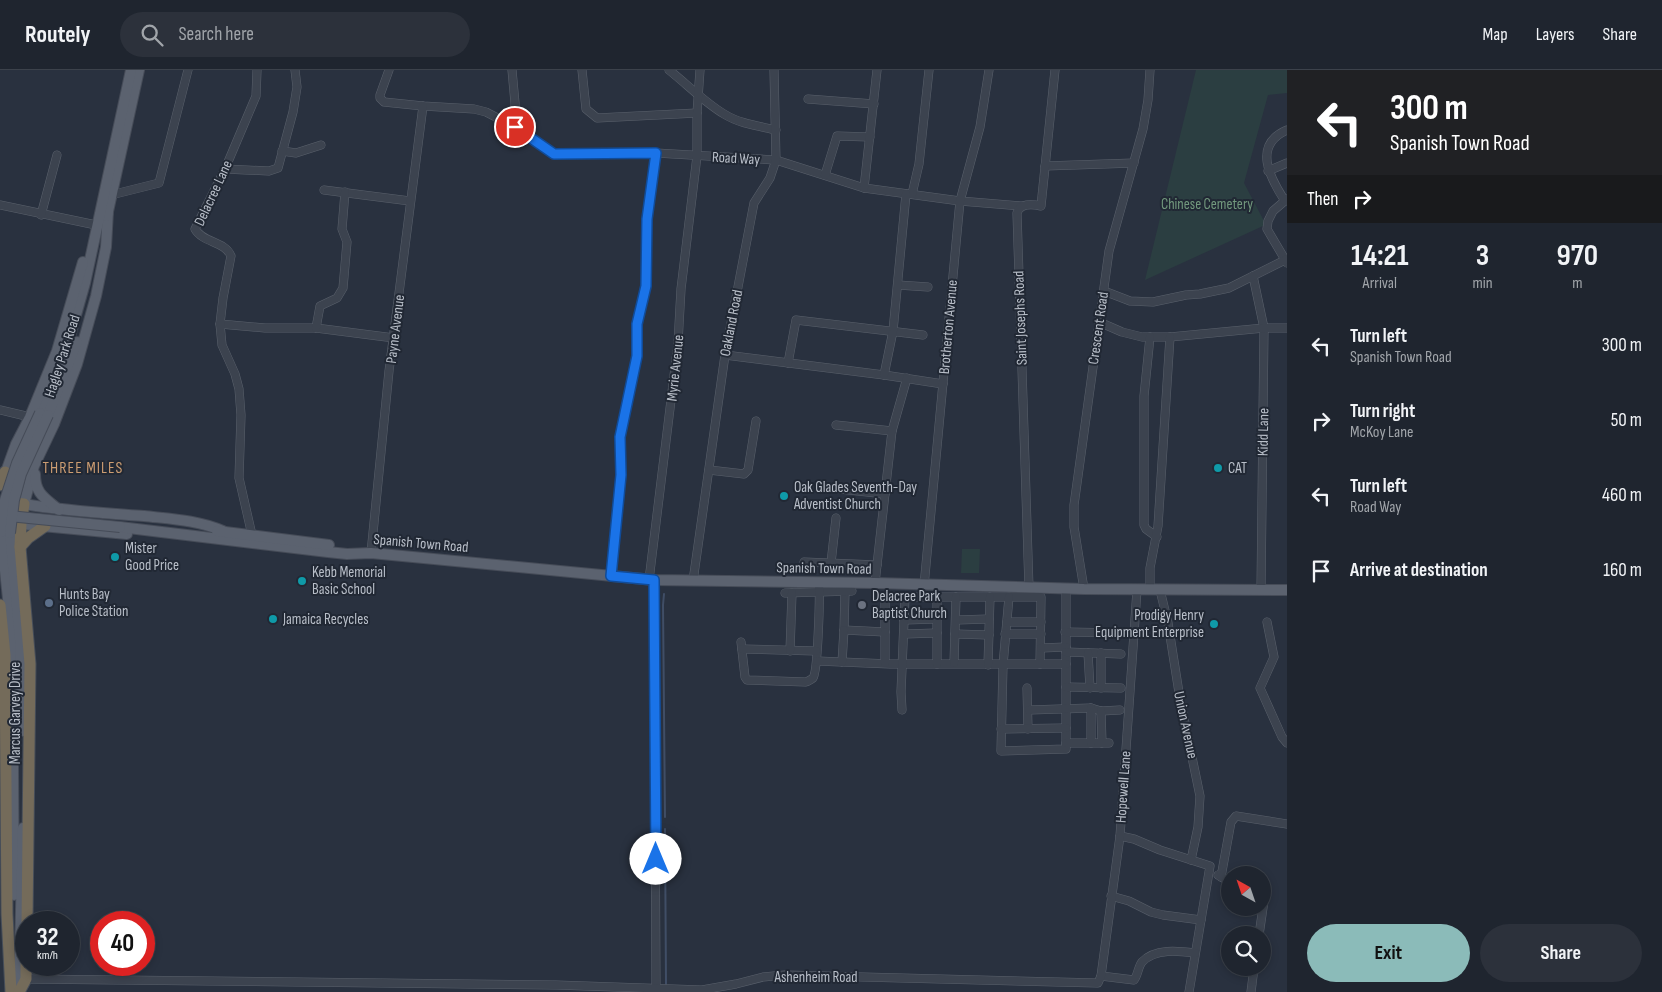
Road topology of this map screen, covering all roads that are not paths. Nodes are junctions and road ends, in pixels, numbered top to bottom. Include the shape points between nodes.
1 (131, 70) edge
2 (139, 70) edge
3 (188, 70) edge
4 (257, 70) edge
5 (295, 70) edge
6 (389, 70) edge
7 (512, 70) edge
8 (582, 70) edge
9 (669, 70) edge
10 (700, 70) edge
11 (774, 70) edge
12 (877, 70) edge
13 (929, 70) edge
14 (989, 70) edge
15 (1056, 70) edge
16 (1150, 70) edge
17 (699, 96) junction
18 (808, 99) dead end
19 (874, 104) junction
20 (423, 106) junction
21 (697, 113) junction
22 (515, 127) junction
23 (776, 130) junction
24 (1287, 130) edge
25 (870, 137) junction
26 (321, 145) dead end
27 (282, 151) junction
28 (656, 153) junction
29 (57, 154) dead end
30 (697, 156) junction
31 (776, 160) junction
32 (1134, 163) junction
33 (1287, 163) edge
34 (1045, 166) junction
35 (225, 169) junction
36 (1268, 171) junction
37 (825, 175) junction
38 (864, 188) junction
39 (324, 190) dead end
40 (345, 192) junction
41 (909, 194) junction
42 (111, 195) junction
43 (1286, 200) edge
44 (410, 201) junction
45 (960, 201) junction
46 (0, 206) edge
47 (1021, 206) junction
48 (108, 211) junction
49 (41, 215) junction
50 (96, 228) junction
51 (1286, 262) edge
52 (1253, 276) junction
53 (898, 285) junction
54 (928, 287) dead end
55 (1104, 291) junction
56 (1099, 322) junction
57 (220, 324) junction
58 (316, 328) junction
59 (1264, 328) junction
60 (1287, 328) edge
61 (893, 331) junction
62 (923, 335) dead end
63 (1150, 337) junction
64 (1170, 337) junction
65 (394, 338) junction
66 (725, 354) junction
67 (788, 363) junction
68 (884, 375) junction
69 (907, 378) junction
70 (943, 384) junction
71 (0, 410) edge
72 (39, 415) junction
73 (756, 421) dead end
74 (836, 424) dead end
75 (892, 431) junction
76 (34, 466) junction
77 (709, 470) junction
78 (5, 472) junction
79 (0, 484) edge
80 (831, 488) dead end
81 (0, 490) edge
82 (885, 494) junction
83 (8, 503) edge
84 (59, 510) junction
85 (0, 516) edge
86 (836, 518) dead end
87 (0, 522) edge
88 (21, 524) junction
89 (120, 525) junction
90 (45, 526) junction
91 (223, 531) junction
92 (252, 535) junction
93 (1157, 537) junction
94 (208, 538) junction
95 (20, 548) junction
96 (366, 553) junction
97 (804, 562) dead end
98 (831, 564) junction
99 (877, 565) junction
100 (611, 576) junction
101 (651, 580) junction
102 (693, 581) junction
103 (875, 583) junction
104 (924, 586) junction
105 (820, 587) junction
106 (1029, 588) junction
107 (1066, 588) junction
108 (1084, 589) junction
109 (1137, 590) junction
110 (1155, 590) junction
111 (1262, 590) junction
112 (1287, 590) edge
113 (905, 597) junction
114 (937, 597) junction
115 (956, 597) junction
116 (990, 597) junction
117 (1009, 597) junction
118 (0, 605) edge
119 (937, 619) junction
120 (989, 619) junction
121 (904, 620) junction
122 (956, 620) junction
123 (1007, 622) junction
124 (1041, 622) junction
125 (1267, 622) dead end
126 (844, 630) junction
127 (885, 632) junction
128 (1066, 632) junction
129 (904, 634) junction
130 (937, 634) junction
131 (955, 634) junction
132 (1005, 634) junction
133 (1041, 634) junction
134 (1122, 634) dead end
135 (989, 635) junction
136 (1041, 648) junction
137 (1066, 650) junction
138 (790, 651) junction
139 (816, 651) junction
140 (1088, 653) junction
141 (1101, 653) junction
142 (1121, 654) dead end
143 (817, 661) junction
144 (842, 662) junction
145 (885, 663) junction
146 (903, 664) junction
147 (937, 664) junction
148 (954, 664) junction
149 (1040, 664) junction
150 (1066, 664) junction
151 (988, 665) junction
152 (1003, 665) junction
153 (1066, 687) junction
154 (1027, 688) dead end
155 (1090, 688) junction
156 (1100, 688) junction
157 (1121, 688) dead end
158 (1066, 708) junction
159 (1091, 708) junction
160 (902, 710) dead end
161 (1029, 710) junction
162 (1120, 710) dead end
163 (1101, 711) junction
164 (1066, 728) junction
165 (1001, 729) junction
166 (1028, 729) junction
167 (1090, 743) junction
168 (1287, 743) edge
169 (1066, 746) junction
170 (1287, 824) edge
171 (1120, 836) junction
172 (1191, 860) junction
173 (1224, 866) edge
174 (1210, 872) junction
175 (1221, 876) edge
176 (4, 893) edge
177 (1111, 896) junction
178 (27, 911) edge
179 (1201, 920) junction
180 (1196, 953) junction
181 (1253, 976) edge
182 (26, 979) joint
183 (1099, 980) junction
184 (1088, 983) junction
185 (15, 989) edge
186 (656, 989) junction
187 (1087, 992) edge
188 (1189, 992) edge
189 (1251, 992) edge

1 - 50 main road, Hagley Park Road
2 - 42 main road, Hagley Park Road
3 - 42 street via 159,183
4 - 35 street, Delacree Lane via 256,96
5 - 27 street via 297,87 293,112
6 - 20 street, Road Way via 380,98 388,104
7 - 22 street
8 - 21 street via 586,109 596,118
9 - 17 street
10 - 17 street, Myrie Avenue
11 - 23 street, Oakland Road
12 - 19 street
13 - 41 street via 919,164
14 - 45 street, Brotherton Avenue via 980,127
15 - 34 street
16 - 32 street, Crescent Road via 1145,120
17 - 21 street, Myrie Avenue
17 - 23 street via 725,115 750,125
18 - 19 street
19 - 25 street
20 - 22 street, Road Way via 474,109
20 - 44 street, Payne Avenue
21 - 30 street, Myrie Avenue
22 - 28 street, Road Way via 554,154
23 - 31 street, Oakland Road
24 - 36 street via 1270,143
25 - 37 street via 838,136
25 - 38 street
26 - 27 street via 296,153
27 - 35 street via 279,166 274,171
28 - 30 street, Road Way
28 - 100 street via 647,219 646,286 637,324 637,356 620,437 621,475
29 - 49 street
30 - 31 street, Road Way
30 - 101 street, Myrie Avenue
31 - 37 street, Road Way
31 - 66 street, Oakland Road via 770,178 754,203
32 - 34 street
32 - 55 street, Crescent Road via 1109,251
33 - 36 street
34 - 47 street via 1041,206
35 - 57 street, Delacree Lane via 195,229 203,237 227,249 231,256
36 - 43 street
37 - 38 street, Road Way
38 - 41 street, Road Way
39 - 40 street
40 - 44 street
40 - 58 street via 342,229 347,242 343,288 337,298 320,306
41 - 45 street, Road Way
41 - 53 street
42 - 48 main road, Hagley Park Road
43 - 51 street via 1274,211 1267,229
44 - 65 street, Payne Avenue
45 - 47 street, Road Way
45 - 70 street, Brotherton Avenue
46 - 49 street
47 - 106 street, Saint Josephs Road via 1017,213
48 - 72 main road, Hagley Park Road via 75,349
48 - 76 main road, Hagley Park Road via 106,247 77,364
49 - 50 street
50 - 72 main road, Hagley Park Road via 66,350
51 - 52 street
52 - 55 street via 1229,288 1153,302 1130,300
52 - 59 street, Kidd Lane
53 - 54 street
53 - 61 street
55 - 56 street, Crescent Road
56 - 63 street via 1122,332
56 - 108 street, Crescent Road via 1074,505 1074,527
57 - 58 street
57 - 92 street, Delacree Lane via 222,345 239,389 239,478
58 - 65 street
59 - 60 street
59 - 64 street
59 - 111 street, Kidd Lane
61 - 62 street
61 - 67 street via 796,320
61 - 68 street
63 - 64 street
63 - 93 street via 1144,396 1144,518 1146,529
64 - 93 street, Union Avenue
65 - 96 street, Payne Avenue
66 - 67 street
66 - 77 street, Oakland Road
67 - 68 street
68 - 69 street
69 - 70 street
69 - 75 street
70 - 104 street, Brotherton Avenue
71 - 72 street
72 - 76 main road via 41,439
72 - 78 main road, Hagley Park Road via 16,444
72 - 83 main road, Hagley Park Road, bridge via 24,467
73 - 77 street via 748,470 744,474
74 - 75 street
75 - 82 street
76 - 83 main road, Hagley Park Road
76 - 84 main road via 41,496
77 - 102 street, Oakland Road
78 - 79 highway
78 - 81 main road, Hagley Park Road
80 - 82 street
82 - 99 street
83 - 84 main road, Spanish Town Road
83 - 88 highway, Marcus Garvey Drive
83 - 89 main road, Spanish Town Road, bridge
83 - 185 main road, Marcus Garvey Drive, bridge via 25,759
84 - 91 main road, Spanish Town Road via 178,520 209,525
85 - 89 main road, Spanish Town Road, bridge
86 - 98 street
87 - 88 highway, Spanish Town Road
88 - 90 main road, Spanish Town Road
88 - 95 highway, Marcus Garvey Drive
89 - 91 main road, Spanish Town Road
89 - 94 main road, Spanish Town Road
90 - 94 main road, Spanish Town Road
90 - 95 highway
91 - 92 main road, Spanish Town Road
92 - 96 main road, Spanish Town Road
93 - 110 street, Union Avenue via 1150,568
94 - 96 main road, Spanish Town Road via 347,554
95 - 178 highway, Marcus Garvey Drive via 30,664
96 - 100 main road, Spanish Town Road
97 - 98 street
98 - 99 street
99 - 103 street
100 - 101 main road, Spanish Town Road
101 - 102 main road, Spanish Town Road
101 - 186 street, Myrie Avenue
102 - 105 main road, Spanish Town Road
103 - 104 main road, Spanish Town Road
103 - 105 main road, Spanish Town Road
104 - 106 main road, Spanish Town Road
105 - 126 street via 848,591
105 - 138 street via 789,593
105 - 139 street
106 - 107 main road, Spanish Town Road
107 - 108 main road, Spanish Town Road
107 - 128 street
108 - 109 main road, Spanish Town Road
109 - 110 main road, Spanish Town Road
109 - 171 street, Hopewell Lane
110 - 111 main road, Spanish Town Road
110 - 172 street, Union Avenue via 1168,623 1200,796
111 - 112 main road, Spanish Town Road
113 - 114 street
113 - 121 street
113 - 127 street via 885,597
114 - 115 street
114 - 119 street
115 - 116 street
115 - 122 street
116 - 117 street
116 - 120 street
117 - 123 street
117 - 124 street via 1041,597
118 - 176 highway, Marcus Garvey Drive via 5,655
119 - 121 street
119 - 130 street
120 - 122 street
120 - 135 street
121 - 129 street
122 - 131 street
123 - 124 street
123 - 132 street
124 - 133 street
125 - 168 street via 1274,657 1260,688
126 - 127 street
126 - 144 street
127 - 145 street
128 - 134 street
128 - 137 street
129 - 130 street
129 - 146 street
130 - 147 street
131 - 135 street
131 - 148 street
132 - 133 street
132 - 152 street
133 - 136 street
135 - 151 street
136 - 137 street
136 - 149 street
137 - 140 street
137 - 150 street
138 - 139 street
138 - 143 street via 741,646 744,677 750,680 806,682 814,677
139 - 143 street
140 - 141 street
140 - 155 street
141 - 142 street
141 - 156 street
143 - 144 street
144 - 145 street
145 - 146 street
146 - 147 street
146 - 160 street
147 - 148 street
148 - 151 street
149 - 150 street
149 - 152 street
150 - 153 street
151 - 152 street
152 - 165 street
153 - 155 street
153 - 158 street
154 - 161 street
155 - 156 street
156 - 157 street
158 - 159 street
158 - 161 street
158 - 164 street
159 - 163 street
159 - 167 street
161 - 166 street
162 - 163 street
163 - 167 street via 1106,743
164 - 166 street
164 - 169 street
165 - 166 street
165 - 169 street via 1001,751
167 - 169 street
170 - 173 street via 1234,817
171 - 172 street
171 - 177 street, Hopewell Lane
172 - 174 street via 1210,866
174 - 175 street
174 - 179 street
176 - 185 highway, Marcus Garvey Drive
177 - 179 street via 1163,915
177 - 183 street, Hopewell Lane
179 - 180 street
180 - 183 street, Ashenheim Road via 1168,951 1149,957 1140,966 1134,980
180 - 188 street
181 - 189 street
182 - 185 highway
182 - 186 street, Ashenheim Road
183 - 184 street, Ashenheim Road
184 - 186 street, Ashenheim Road via 785,976 763,977 702,990
184 - 187 street

